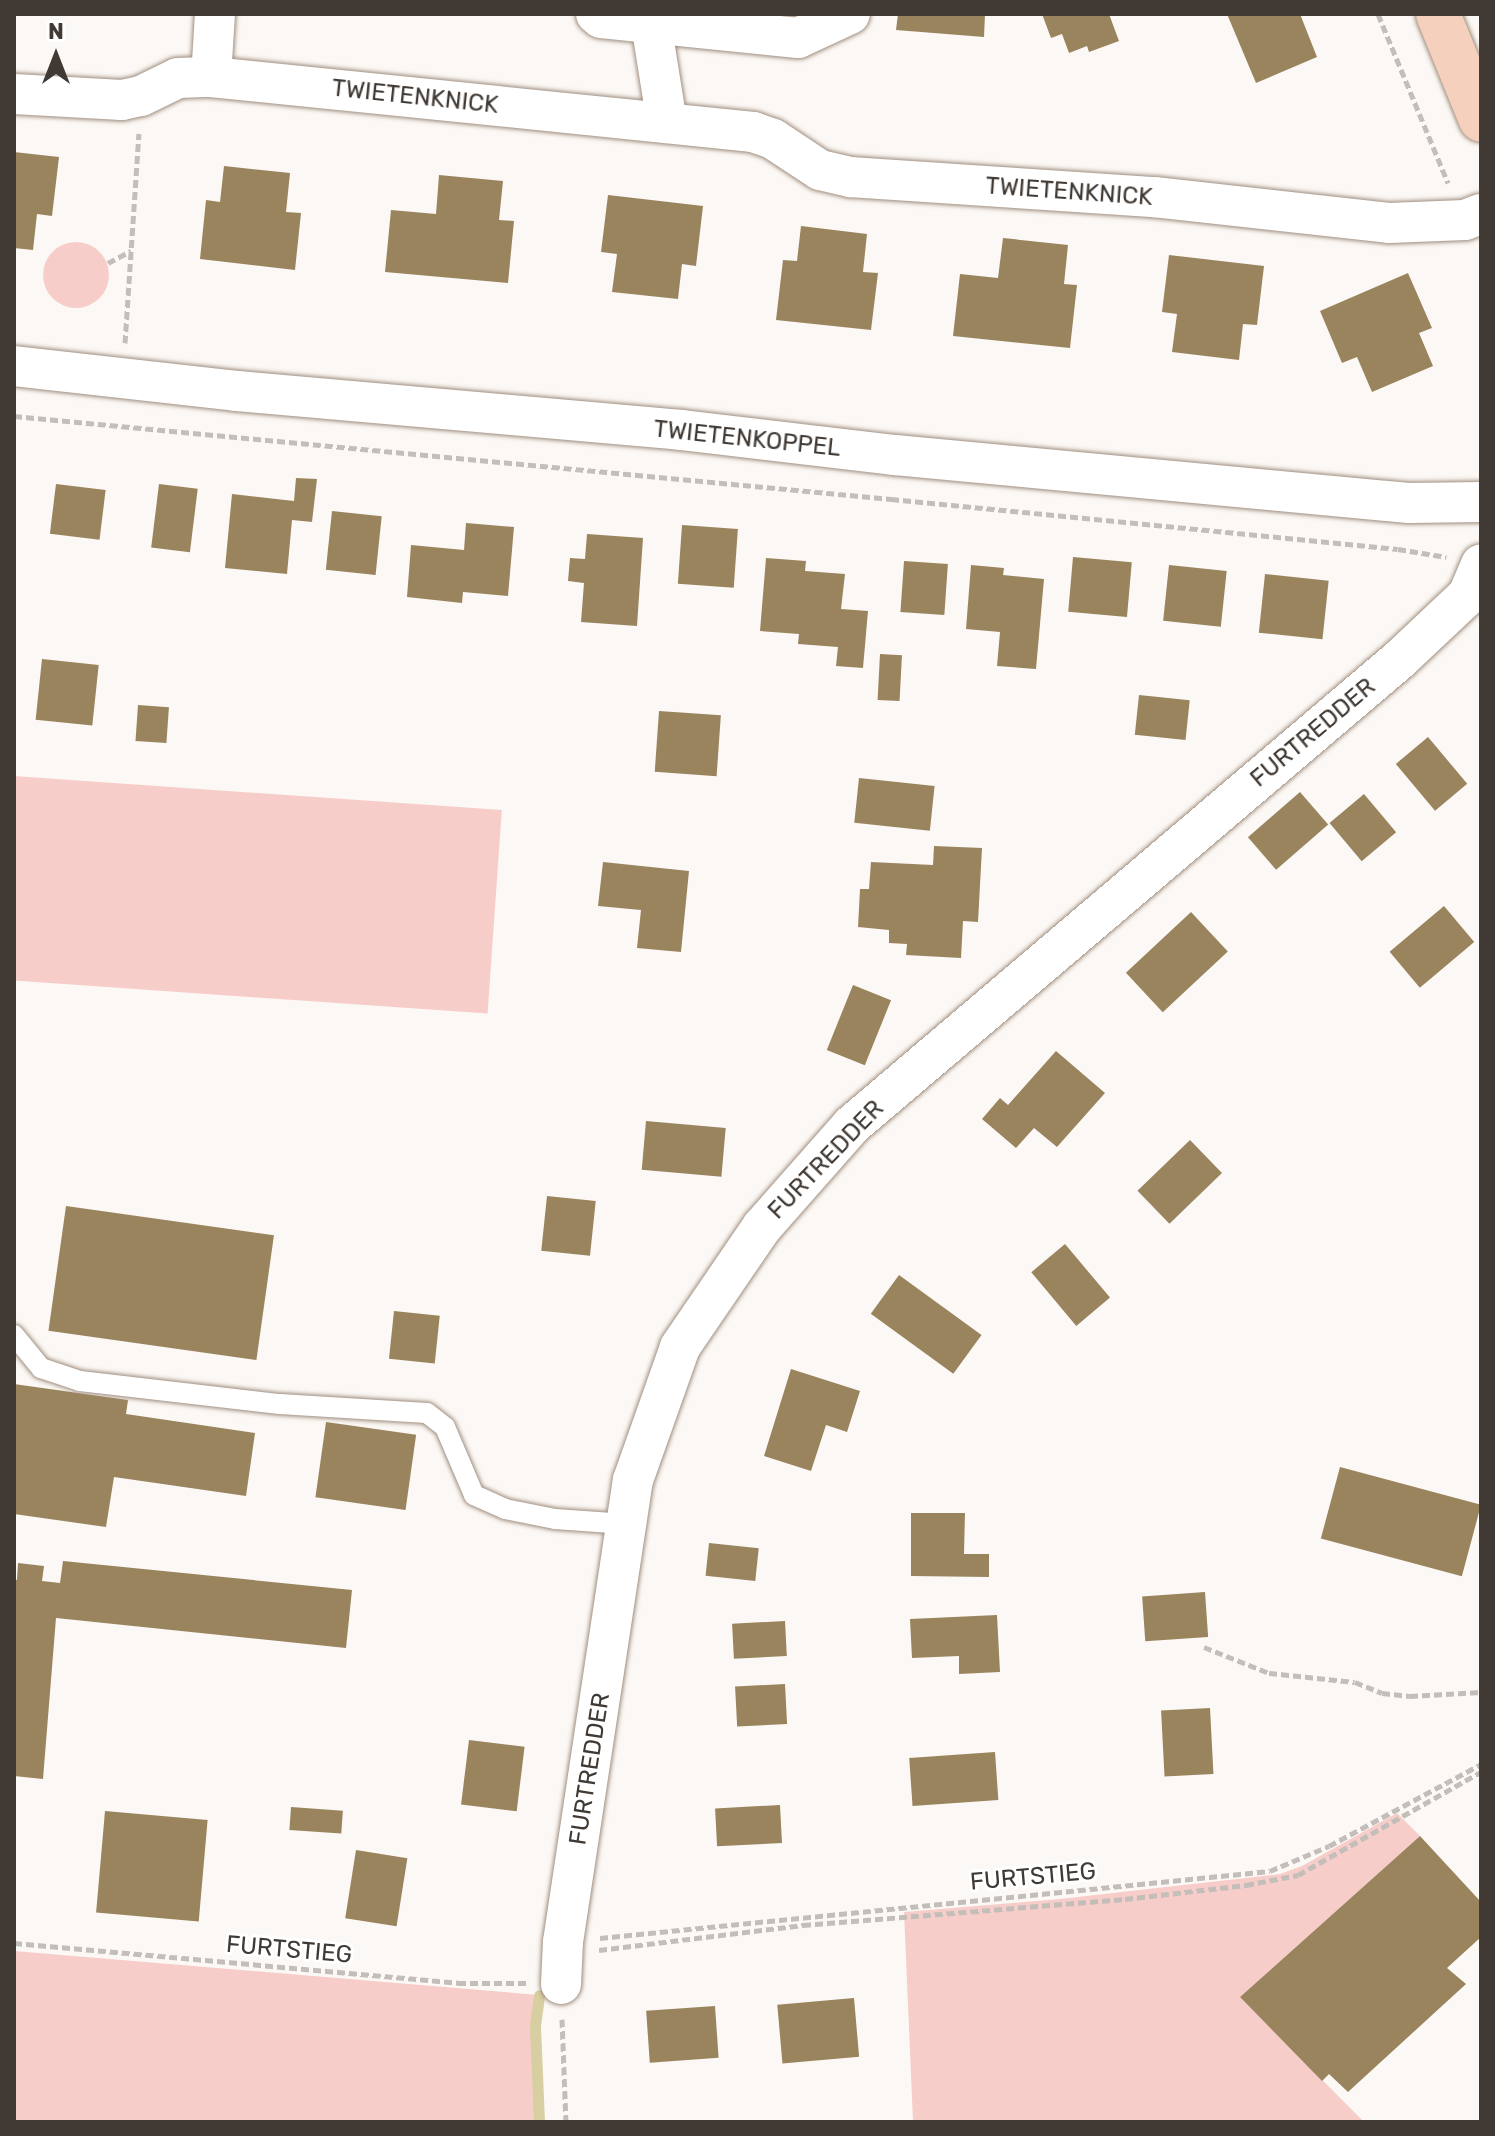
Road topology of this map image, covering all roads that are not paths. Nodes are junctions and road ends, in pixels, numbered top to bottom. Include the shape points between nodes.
1 (215, 14) edge
2 (596, 14) edge
3 (850, 14) edge
4 (1438, 14) edge
5 (651, 23) junction
6 (211, 77) junction
7 (14, 94) edge
8 (1481, 120) edge
9 (667, 123) junction
10 (1473, 217) edge
11 (14, 366) edge
12 (1481, 502) edge
13 (1467, 561) edge
14 (14, 1335) edge
15 (626, 1524) junction
16 (562, 1960) road end

1 - 6 street
2 - 5 street
3 - 5 street via 798,38
4 - 8 street
5 - 9 street
6 - 7 street, TWIETENKNICK via 178,78 141,96 82,100
6 - 9 street, TWIETENKNICK
9 - 10 street, TWIETENKNICK via 753,132 820,170 851,177 1154,197 1389,223
11 - 12 street, TWIETENKOPPEL via 1378,500
13 - 15 street, FURTREDDER via 1468,595 1399,660 842,1136 762,1227 680,1347 633,1480
14 - 15 lane via 41,1368 80,1381 280,1404 427,1413 445,1427 474,1495 530,1514
15 - 16 street, FURTREDDER

